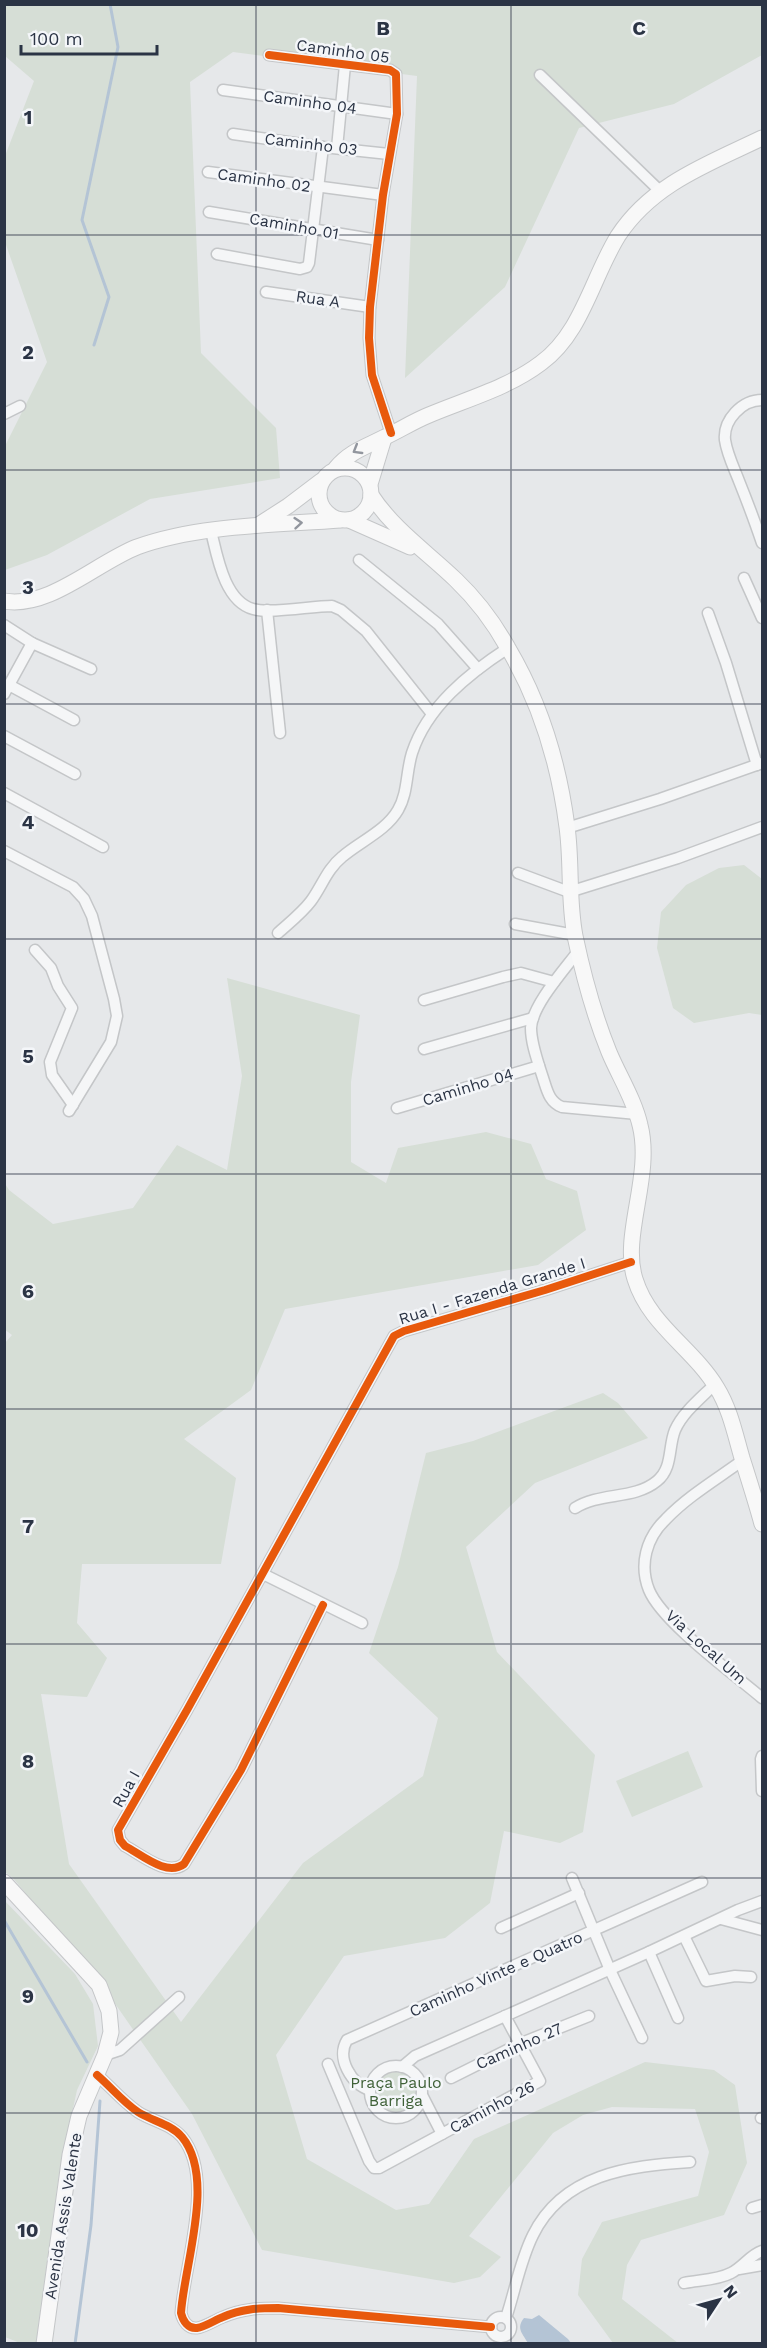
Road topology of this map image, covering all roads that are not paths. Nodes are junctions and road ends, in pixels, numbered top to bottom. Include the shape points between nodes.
1 (269, 55) dead end
2 (345, 65) junction
3 (540, 75) dead end
4 (223, 90) dead end
5 (340, 106) junction
6 (397, 114) junction
7 (233, 134) dead end
8 (762, 138) edge
9 (323, 147) junction
10 (337, 148) junction
11 (389, 154) junction
12 (208, 172) dead end
13 (319, 188) junction
14 (660, 190) junction
15 (383, 195) junction
16 (209, 212) dead end
17 (315, 230) junction
18 (378, 240) junction
19 (217, 254) dead end
20 (266, 292) dead end
21 (370, 307) junction
22 (762, 400) edge
23 (20, 406) dead end
24 (4, 414) edge
25 (388, 435) junction
26 (336, 468) junction
27 (321, 481) junction
28 (370, 490) junction
29 (345, 520) junction
30 (759, 520) edge
31 (255, 527) junction
32 (211, 531) junction
33 (762, 543) edge
34 (428, 556) junction
35 (359, 560) dead end
36 (744, 578) dead end
37 (4, 601) edge
38 (267, 610) junction
39 (708, 614) dead end
40 (762, 618) edge
41 (4, 625) edge
42 (32, 643) junction
43 (508, 648) junction
44 (91, 669) dead end
45 (478, 669) junction
46 (7, 689) edge
47 (432, 714) junction
48 (74, 720) dead end
49 (280, 734) dead end
50 (4, 736) edge
51 (760, 764) edge
52 (75, 774) dead end
53 (4, 794) edge
54 (762, 827) edge
55 (567, 828) junction
56 (103, 847) dead end
57 (4, 851) edge
58 (518, 873) dead end
59 (569, 892) junction
60 (514, 924) dead end
61 (278, 933) dead end
62 (577, 943) junction
63 (35, 950) dead end
64 (555, 982) junction
65 (424, 1000) dead end
66 (533, 1018) junction
67 (424, 1049) dead end
68 (540, 1066) junction
69 (397, 1108) dead end
70 (637, 1114) junction
71 (631, 1262) junction
72 (714, 1384) junction
73 (743, 1460) junction
74 (324, 1461) joint
75 (575, 1508) dead end
76 (762, 1524) edge
77 (263, 1574) junction
78 (323, 1605) junction
79 (362, 1623) dead end
80 (762, 1698) edge
81 (762, 1756) edge
82 (762, 1791) edge
83 (572, 1878) dead end
84 (4, 1882) edge
85 (702, 1882) dead end
86 (579, 1893) junction
87 (762, 1901) edge
88 (721, 1919) junction
89 (501, 1928) dead end
90 (595, 1930) junction
91 (762, 1930) edge
92 (684, 1936) junction
93 (649, 1952) junction
94 (610, 1970) junction
95 (751, 1977) dead end
96 (179, 1996) dead end
97 (505, 2016) junction
98 (589, 2016) dead end
99 (678, 2018) dead end
100 (642, 2038) dead end
101 (519, 2044) junction
102 (105, 2055) junction
103 (328, 2064) dead end
104 (402, 2067) junction
105 (97, 2075) junction
106 (451, 2078) dead end
107 (370, 2090) junction
108 (422, 2095) junction
109 (442, 2134) junction
110 (690, 2162) dead end
111 (762, 2251) edge
112 (762, 2265) edge
113 (737, 2270) junction
114 (684, 2283) dead end
115 (506, 2318) junction
116 (491, 2327) junction
117 (510, 2339) edge
118 (44, 2343) edge

1 - 2 street, Caminho 05
2 - 5 street
2 - 6 street, Caminho 05 via 394,71
3 - 14 street
4 - 5 street, Caminho 04
5 - 6 street, Caminho 04
5 - 10 street
6 - 11 street
7 - 9 street, Caminho 03
8 - 14 main road
9 - 10 street, Caminho 03
9 - 13 street
10 - 11 street, Caminho 03
11 - 15 street
12 - 13 street, Caminho 02
13 - 15 street, Caminho 02
13 - 17 street
14 - 25 main road via 618,236 571,330 549,357 494,389
15 - 18 street
16 - 17 street, Caminho 01
17 - 18 street, Caminho 01
17 - 19 street via 309,263 303,269
18 - 21 street
20 - 21 street, Rua A
21 - 25 street via 372,375
22 - 30 street via 742,406 732,417 725,441
23 - 24 street
25 -> 26 main road via 357,449
25 - 28 main road
26 - 27 main road
26 - 28 main road via 360,471
27 - 29 main road via 319,501 331,516
27 - 31 main road
28 - 29 main road via 365,511
28 - 34 main road via 392,522
31 -> 29 main road
29 - 34 main road via 392,537
30 - 33 street
31 - 32 main road
32 - 37 main road via 173,536 124,552 37,600
32 - 38 street via 220,570 231,589 251,609
34 - 43 main road via 472,597
35 - 45 street via 438,624
36 - 40 street
38 - 47 street via 324,606 342,610 366,631
38 - 49 street
39 - 51 street
41 - 42 street
42 - 44 street
42 - 46 street
43 - 45 street
43 - 55 main road via 537,705
45 - 47 street
46 - 48 street
47 - 61 street via 413,749 397,813 333,865 309,904
50 - 52 street
51 - 55 street
53 - 56 street
54 - 59 street
55 - 59 main road
57 - 63 street via 73,887 89,907 114,999 117,1022 111,1042 71,1108 52,1075 50,1062 72,1008 51,968
58 - 59 street
59 - 62 main road
60 - 62 street
62 - 64 street
62 - 70 main road via 608,1050
64 - 65 street via 520,974 502,976
64 - 66 street
66 - 67 street
66 - 68 street via 532,1035
68 - 69 street, Caminho 04
68 - 70 street via 555,1104
70 - 71 main road via 644,1152
71 - 72 main road via 649,1309
71 - 74 street, Rua I - Fazenda Grande I via 398,1333
72 - 73 main road via 727,1407
72 - 75 street via 675,1430 666,1473 655,1483 633,1493 596,1498
73 - 76 main road
73 - 80 street, Via Local Um via 664,1520 644,1555 645,1573 650,1592 668,1616
74 - 77 street, Rua I
77 - 78 street
77 - 78 street, Rua I via 118,1830 125,1846 169,1869 184,1864 241,1770
78 - 79 street
81 - 82 street
83 - 86 street
84 - 102 main road, Avenida Assis Valente via 99,1985 109,2011 111,2032
85 - 90 street, Caminho Vinte e Quatro
86 - 89 street
86 - 90 street
87 - 88 street
88 - 91 street
88 - 92 street
90 - 94 street
90 - 107 street, Caminho Vinte e Quatro via 347,2040 343,2053 347,2068 357,2083
92 - 93 street
92 - 95 street via 706,1981
93 - 94 street
93 - 99 street
94 - 97 street
94 - 100 street
96 - 102 street via 120,2050
97 - 101 street, Caminho 26
97 - 104 street via 415,2056
98 - 101 street, Caminho 27
101 - 106 street, Caminho 27
101 - 109 street, Caminho 26 via 540,2081
102 - 105 main road, Avenida Assis Valente
103 - 109 street via 374,2168
104 - 107 street via 393,2066 377,2074
104 - 108 street via 415,2074
105 - 116 street via 139,2112 173,2129 193,2157 197,2206 181,2313 190,2327 197,2328 247,2309 278,2307
105 - 118 main road, Avenida Assis Valente via 79,2116 70,2155
107 - 108 street via 374,2105 391,2117 411,2113
108 - 109 street
110 - 115 street via 612,2172 570,2191 548,2211 533,2236
111 - 113 street
112 - 113 street
113 - 114 street
115 - 116 street via 496,2318
115 - 117 street via 511,2326
116 - 117 street via 495,2336

